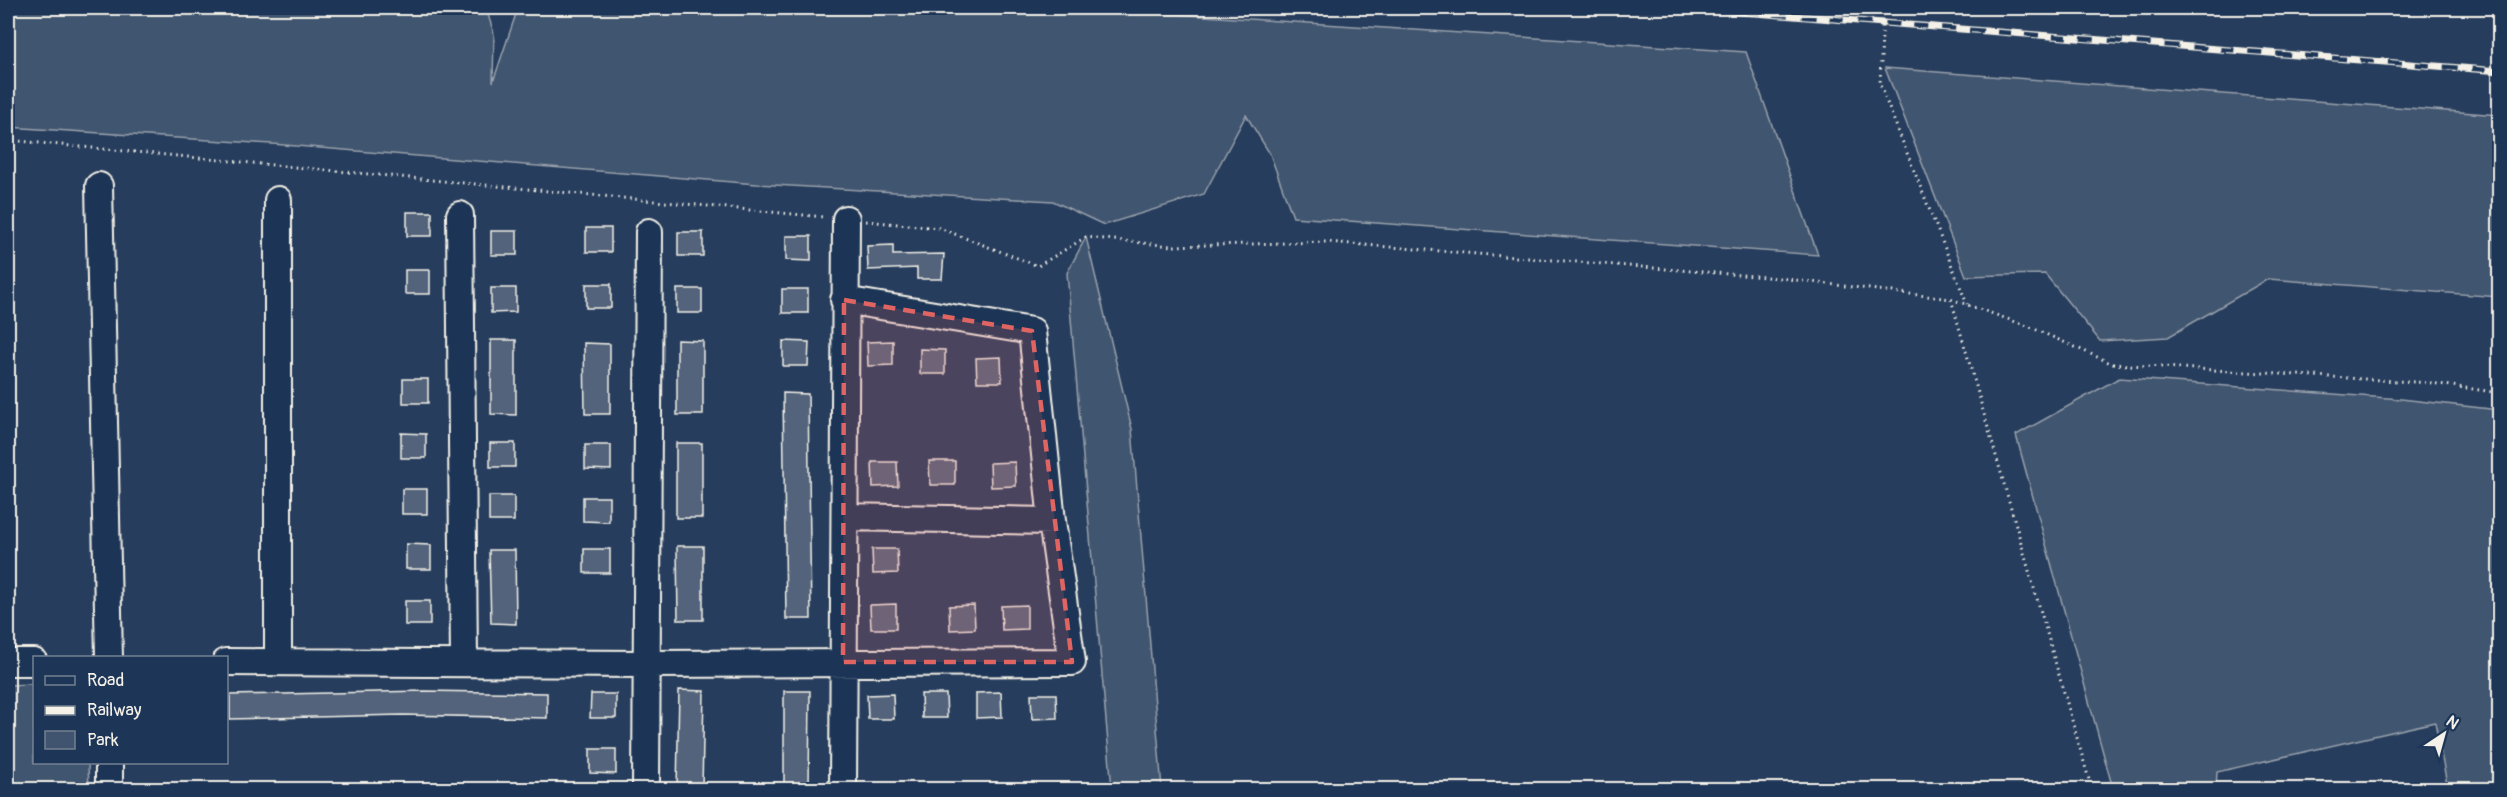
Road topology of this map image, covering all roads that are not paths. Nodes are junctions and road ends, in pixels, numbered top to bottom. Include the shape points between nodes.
1 (99, 186) dead end
2 (278, 200) dead end
3 (460, 214) dead end
4 (846, 219) road end
5 (649, 232) dead end
6 (844, 300) junction
7 (845, 517) junction
8 (1052, 521) junction
9 (109, 656) edge
10 (8, 662) edge
11 (33, 662) edge
12 (228, 662) edge
13 (278, 662) junction
14 (464, 662) junction
15 (843, 662) junction
16 (645, 664) junction
17 (109, 764) edge
18 (109, 789) edge
19 (646, 789) edge
20 (843, 789) edge

1 - 9 street
2 - 13 street
3 - 14 street
4 - 6 street
5 - 16 street
6 - 7 street
6 - 8 street via 1032,331
7 - 8 street
7 - 15 street
8 - 15 street via 1072,662
10 - 11 street
12 - 13 street
13 - 14 street
14 - 16 street
15 - 16 street
15 - 20 street
16 - 19 street
17 - 18 street

